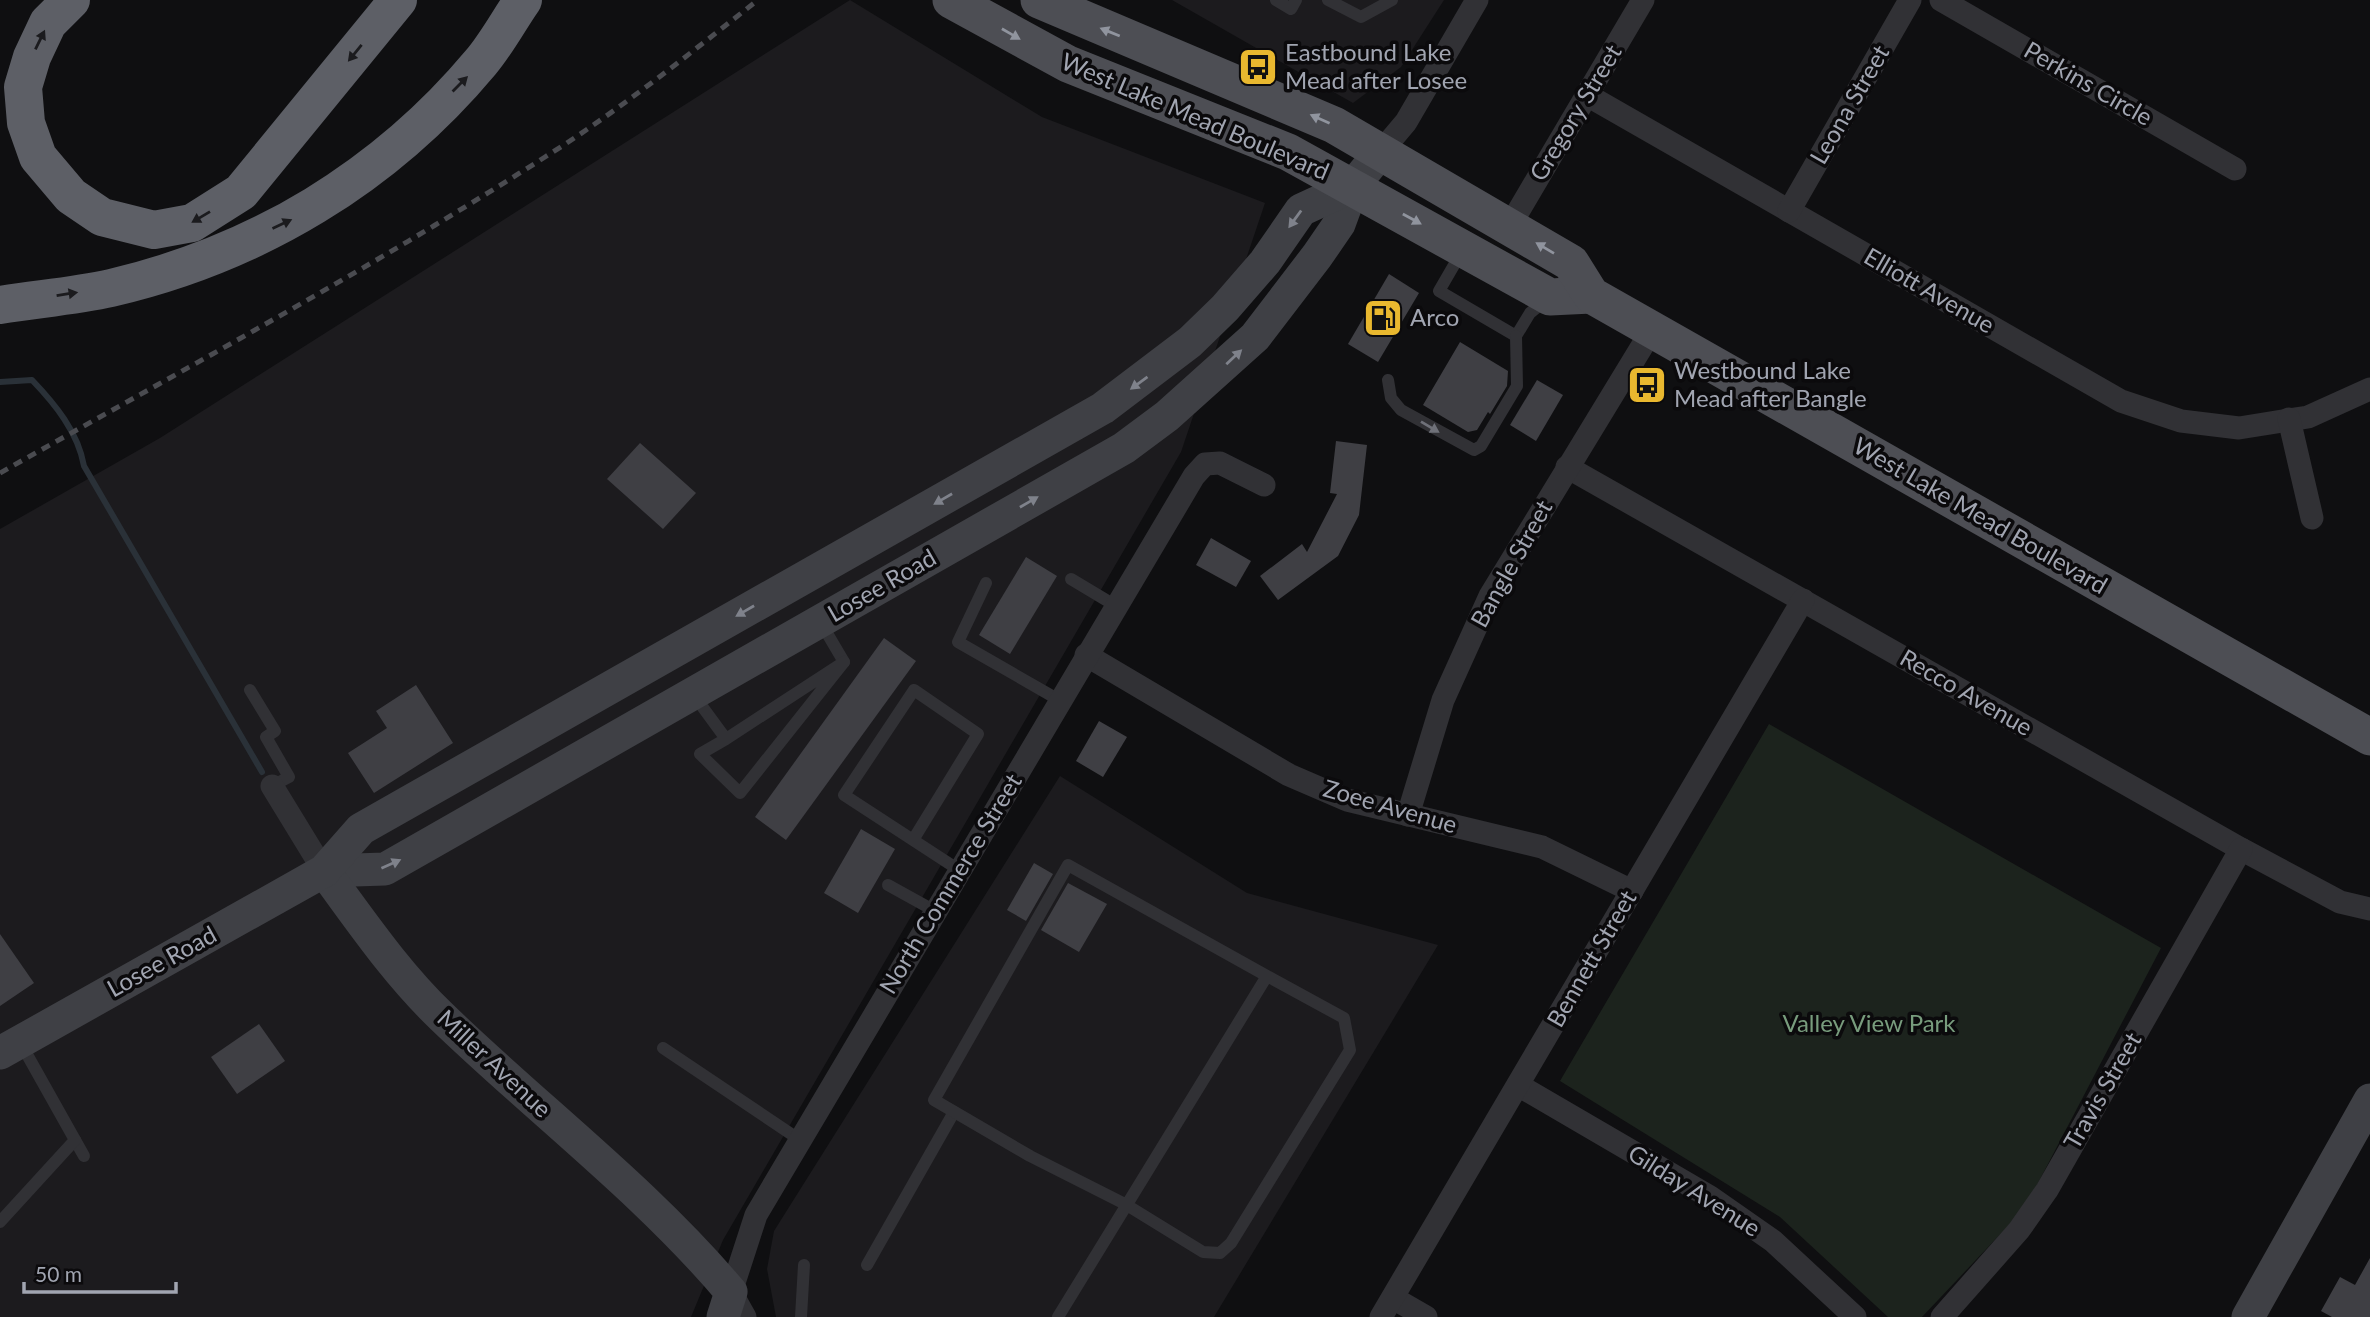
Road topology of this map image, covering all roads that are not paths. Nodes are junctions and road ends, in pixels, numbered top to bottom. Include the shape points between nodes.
1 (71, 0) edge
2 (398, 0) edge
3 (523, 0) edge
4 (951, 0) edge
5 (1039, 0) edge
6 (1276, 0) edge
7 (1296, 0) edge
8 (1328, 0) edge
9 (1392, 0) edge
10 (1477, 0) edge
11 (1643, 0) edge
12 (1910, 0) edge
13 (1941, 0) edge
14 (1587, 95) junction
15 (1379, 154) junction
16 (2235, 169) dead end
17 (1353, 186) junction
18 (1790, 211) junction
19 (1509, 227) junction
20 (1464, 248) junction
21 (1591, 295) junction
22 (1550, 297) junction
23 (0, 305) edge
24 (1652, 330) junction
25 (1516, 335) junction
26 (1388, 380) dead end
27 (2370, 389) edge
28 (2289, 419) junction
29 (1567, 467) junction
30 (1264, 485) dead end
31 (2312, 518) dead end
32 (1071, 579) dead end
33 (986, 583) dead end
34 (1802, 600) junction
35 (1116, 606) junction
36 (820, 621) junction
37 (712, 630) junction
38 (1086, 655) junction
39 (844, 662) junction
40 (250, 691) dead end
41 (693, 694) junction
42 (1059, 700) junction
43 (616, 737) junction
44 (2370, 737) edge
45 (726, 739) junction
46 (272, 786) joint
47 (1408, 815) junction
48 (914, 840) junction
49 (2241, 849) junction
50 (959, 870) junction
51 (324, 871) junction
52 (888, 885) dead end
53 (1632, 891) junction
54 (2370, 909) edge
55 (935, 911) junction
56 (1266, 976) junction
57 (10, 1047) edge
58 (663, 1048) dead end
59 (1518, 1085) junction
60 (2370, 1100) edge
61 (954, 1112) junction
62 (75, 1140) junction
63 (800, 1140) junction
64 (84, 1156) dead end
65 (1125, 1204) junction
66 (0, 1222) edge
67 (804, 1265) dead end
68 (867, 1265) dead end
69 (1387, 1307) edge
70 (733, 1309) edge
71 (801, 1317) edge
72 (1058, 1317) edge
73 (1426, 1317) edge
74 (1855, 1317) edge
75 (1942, 1317) edge
76 (2248, 1317) edge

2 -> 1 highway via 241,192 191,223 154,230 102,217 71,195 38,157 26,123 23,88 48,23
23 -> 3 highway via 110,288 205,260 313,209 388,157 482,61
4 -> 17 main road, West Lake Mead Boulevard via 1068,64 1288,152
15 -> 5 main road, West Lake Mead Boulevard via 1322,120
6 - 7 lane via 1291,9
8 - 9 lane via 1361,18
10 - 15 street, Losee Road via 1406,122
11 - 14 street, Gregory Street
12 - 18 street, Leona Street
13 - 16 street, Perkins Circle
14 - 18 street, Elliott Avenue
14 - 19 street, Gregory Street
15 - 17 main road, Losee Road
15 - 19 main road, West Lake Mead Boulevard
17 -> 20 main road, West Lake Mead Boulevard
36 -> 17 main road, Losee Road via 1124,448 1167,416 1255,337 1279,308 1339,224
17 -> 37 main road, Losee Road via 1301,210 1225,309 1103,408
18 - 28 street, Elliott Avenue via 2121,401 2192,423 2239,428
21 -> 19 main road, West Lake Mead Boulevard via 1571,263
20 - 22 main road, West Lake Mead Boulevard
20 - 25 lane via 1439,291
21 - 22 main road
21 - 24 main road, West Lake Mead Boulevard
22 - 25 lane via 1530,313
24 - 29 street, Bangle Street
24 - 44 main road, West Lake Mead Boulevard
26 -> 25 lane via 1391,398 1401,410 1474,450 1481,446 1517,386
27 - 28 street, Elliott Avenue via 2308,417
28 - 31 street
29 - 34 street, Recco Avenue
29 - 47 street, Bangle Street via 1490,596 1443,701
30 - 35 street, North Commerce Street via 1220,463 1205,464
32 - 35 lane
33 - 42 lane via 958,642
34 - 49 street, Recco Avenue
34 - 53 street, Bennett Street
35 - 38 street, North Commerce Street
36 - 39 lane
36 - 41 main road, Losee Road
37 - 43 main road via 718,639 707,661 625,712
37 - 51 main road, Losee Road via 361,829
38 - 42 street, North Commerce Street
38 - 47 street, Zoee Avenue via 1289,775 1347,800
39 - 45 lane
39 - 45 lane via 740,793 700,754
40 - 46 lane via 275,731 265,737 289,777
41 - 43 main road, Losee Road
41 - 45 lane
42 - 50 street, North Commerce Street
51 -> 43 main road, Losee Road via 385,869
46 - 51 street, Miller Avenue
47 - 53 street, Zoee Avenue via 1542,847
48 - 48 lane via 844,795 914,690 978,734
48 - 50 lane
49 - 54 street, Recco Avenue via 2340,902
49 - 75 street, Travis Street via 2047,1189 2020,1230
50 - 55 street, North Commerce Street
51 - 57 main road, Losee Road
51 - 70 main road, Miller Avenue via 391,963 439,1015 689,1244
52 - 55 lane
53 - 59 street, Bennett Street
55 - 63 street, North Commerce Street
56 - 61 lane via 1068,865 934,1100
56 - 65 lane
56 - 65 lane via 1344,1018 1350,1050 1220,1253 1203,1252
57 - 62 lane
58 - 63 lane
59 - 69 street, Bennett Street
59 - 74 street, Gilday Avenue via 1710,1197 1773,1241
60 - 76 main road
61 - 65 lane
61 - 68 lane
62 - 64 lane
62 - 66 lane
63 - 70 street, North Commerce Street via 756,1215
65 - 72 lane
67 - 71 lane
69 - 73 street

